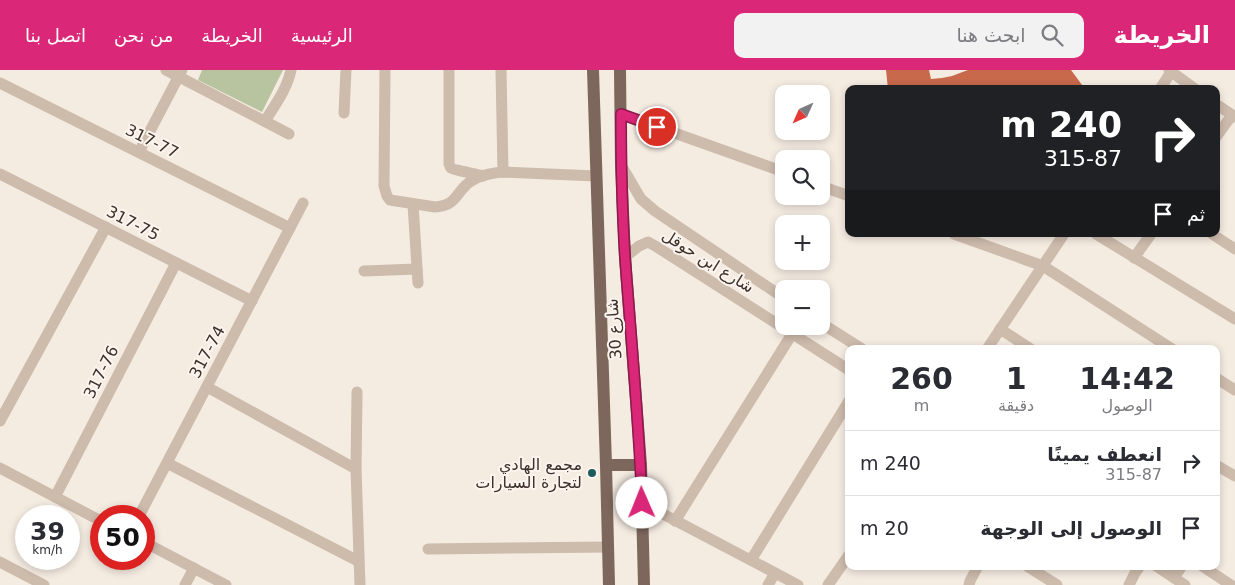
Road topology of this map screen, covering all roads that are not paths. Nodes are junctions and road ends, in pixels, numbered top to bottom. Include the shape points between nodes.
1 (166, 70) edge
2 (291, 70) edge
3 (346, 70) edge
4 (385, 70) edge
5 (449, 70) edge
6 (502, 70) edge
7 (593, 70) edge
8 (618, 70) edge
9 (1170, 71) edge
10 (181, 74) edge
11 (0, 83) edge
12 (1162, 85) edge
13 (1189, 85) edge
14 (1220, 107) edge
15 (344, 113) dead end
16 (621, 114) junction
17 (1233, 116) edge
18 (265, 122) junction
19 (1220, 133) edge
20 (289, 134) dead end
21 (139, 152) junction
22 (621, 165) junction
23 (775, 169) edge
24 (503, 172) junction
25 (0, 174) edge
26 (483, 176) junction
27 (596, 176) junction
28 (830, 189) edge
29 (845, 195) edge
30 (303, 203) dead end
31 (413, 204) junction
32 (106, 227) junction
33 (290, 228) junction
34 (962, 237) edge
35 (1062, 237) edge
36 (1101, 237) edge
37 (1149, 237) edge
38 (1217, 237) edge
39 (1235, 248) edge
40 (625, 256) junction
41 (1134, 258) junction
42 (176, 263) junction
43 (1043, 266) junction
44 (417, 269) junction
45 (364, 271) dead end
46 (418, 283) dead end
47 (775, 292) edge
48 (252, 301) junction
49 (1235, 319) edge
50 (775, 323) edge
51 (830, 329) edge
52 (1000, 329) junction
53 (791, 335) edge
54 (794, 335) edge
55 (856, 345) edge
56 (990, 345) edge
57 (1025, 345) edge
58 (1166, 345) edge
59 (845, 367) edge
60 (1220, 381) edge
61 (207, 387) junction
62 (1235, 390) edge
63 (357, 392) dead end
64 (845, 407) edge
65 (0, 422) edge
66 (167, 463) junction
67 (606, 465) junction
68 (641, 465) junction
69 (1220, 467) edge
70 (0, 468) edge
71 (356, 469) junction
72 (1235, 476) edge
73 (55, 497) junction
74 (642, 503) junction
75 (145, 505) edge
76 (90, 514) edge
77 (676, 521) junction
78 (608, 547) junction
79 (155, 548) edge
80 (428, 549) dead end
81 (750, 560) junction
82 (358, 561) junction
83 (845, 561) edge
84 (0, 562) edge
85 (194, 568) junction
86 (975, 570) edge
87 (1033, 570) edge
88 (1138, 570) edge
89 (1162, 570) edge
90 (1179, 570) edge
91 (1208, 570) edge
92 (775, 573) junction
93 (1174, 578) junction
94 (44, 585) edge
95 (185, 585) edge
96 (226, 585) edge
97 (360, 585) edge
98 (609, 585) edge
99 (644, 585) edge
100 (768, 585) edge
101 (798, 585) edge
102 (828, 585) edge
103 (969, 585) edge
104 (1057, 585) edge
105 (1129, 585) edge
106 (1185, 585) edge
107 (1232, 585) edge

1 - 10 street
2 - 18 street via 283,92
3 - 15 street
4 - 31 street via 385,192 390,200
5 - 26 street via 449,164 453,170
6 - 24 street
7 - 27 main road, شارع 30
8 - 16 main road, شارع 30
9 - 12 street
9 - 13 street
10 - 18 street
10 - 21 street
11 - 21 street, 317-77
14 - 17 street
16 - 22 main road, شارع 30
16 - 23 street
17 - 19 street
18 - 20 street
21 - 33 street, 317-77
22 - 40 main road, شارع 30
22 - 47 street, شارع ابن حوقل via 641,199
24 - 26 street
24 - 27 street
25 - 32 street, 317-75
26 - 31 street via 473,180 448,204 435,208
27 - 67 main road, شارع 30
28 - 29 street
30 - 33 street, 317-74
31 - 44 street
32 - 42 street, 317-75
32 - 65 street
33 - 48 street, 317-74
34 - 43 street
35 - 43 street
36 - 41 street
37 - 41 street
38 - 39 street
40 - 50 street, شارع ابن حوقل via 648,242
40 - 68 main road, شارع 30
41 - 49 street
42 - 48 street, 317-75
42 - 73 street, 317-76
43 - 52 street
43 - 58 street
44 - 45 street
44 - 46 street
48 - 61 street, 317-74
51 - 55 street
52 - 56 street
52 - 57 street
53 - 77 street
54 - 59 street, شارع ابن حوقل
60 - 62 street
61 - 66 street, 317-74
61 - 71 street
63 - 71 street
64 - 81 street
66 - 75 street, 317-74
66 - 82 street
67 - 68 main road
67 - 78 main road, شارع 30
68 - 74 main road, شارع 30
69 - 72 street
70 - 73 street
71 - 82 street
73 - 76 street
74 - 77 street
74 - 99 main road, شارع 30
77 - 81 street
78 - 80 street
78 - 98 main road, شارع 30
79 - 85 street
81 - 92 street
82 - 97 street
83 - 102 street
84 - 94 street
85 - 95 street
85 - 96 street
86 - 103 street
87 - 104 street
88 - 105 street
89 - 93 street
90 - 93 street
91 - 107 street
92 - 100 street
92 - 101 street
93 - 106 street

